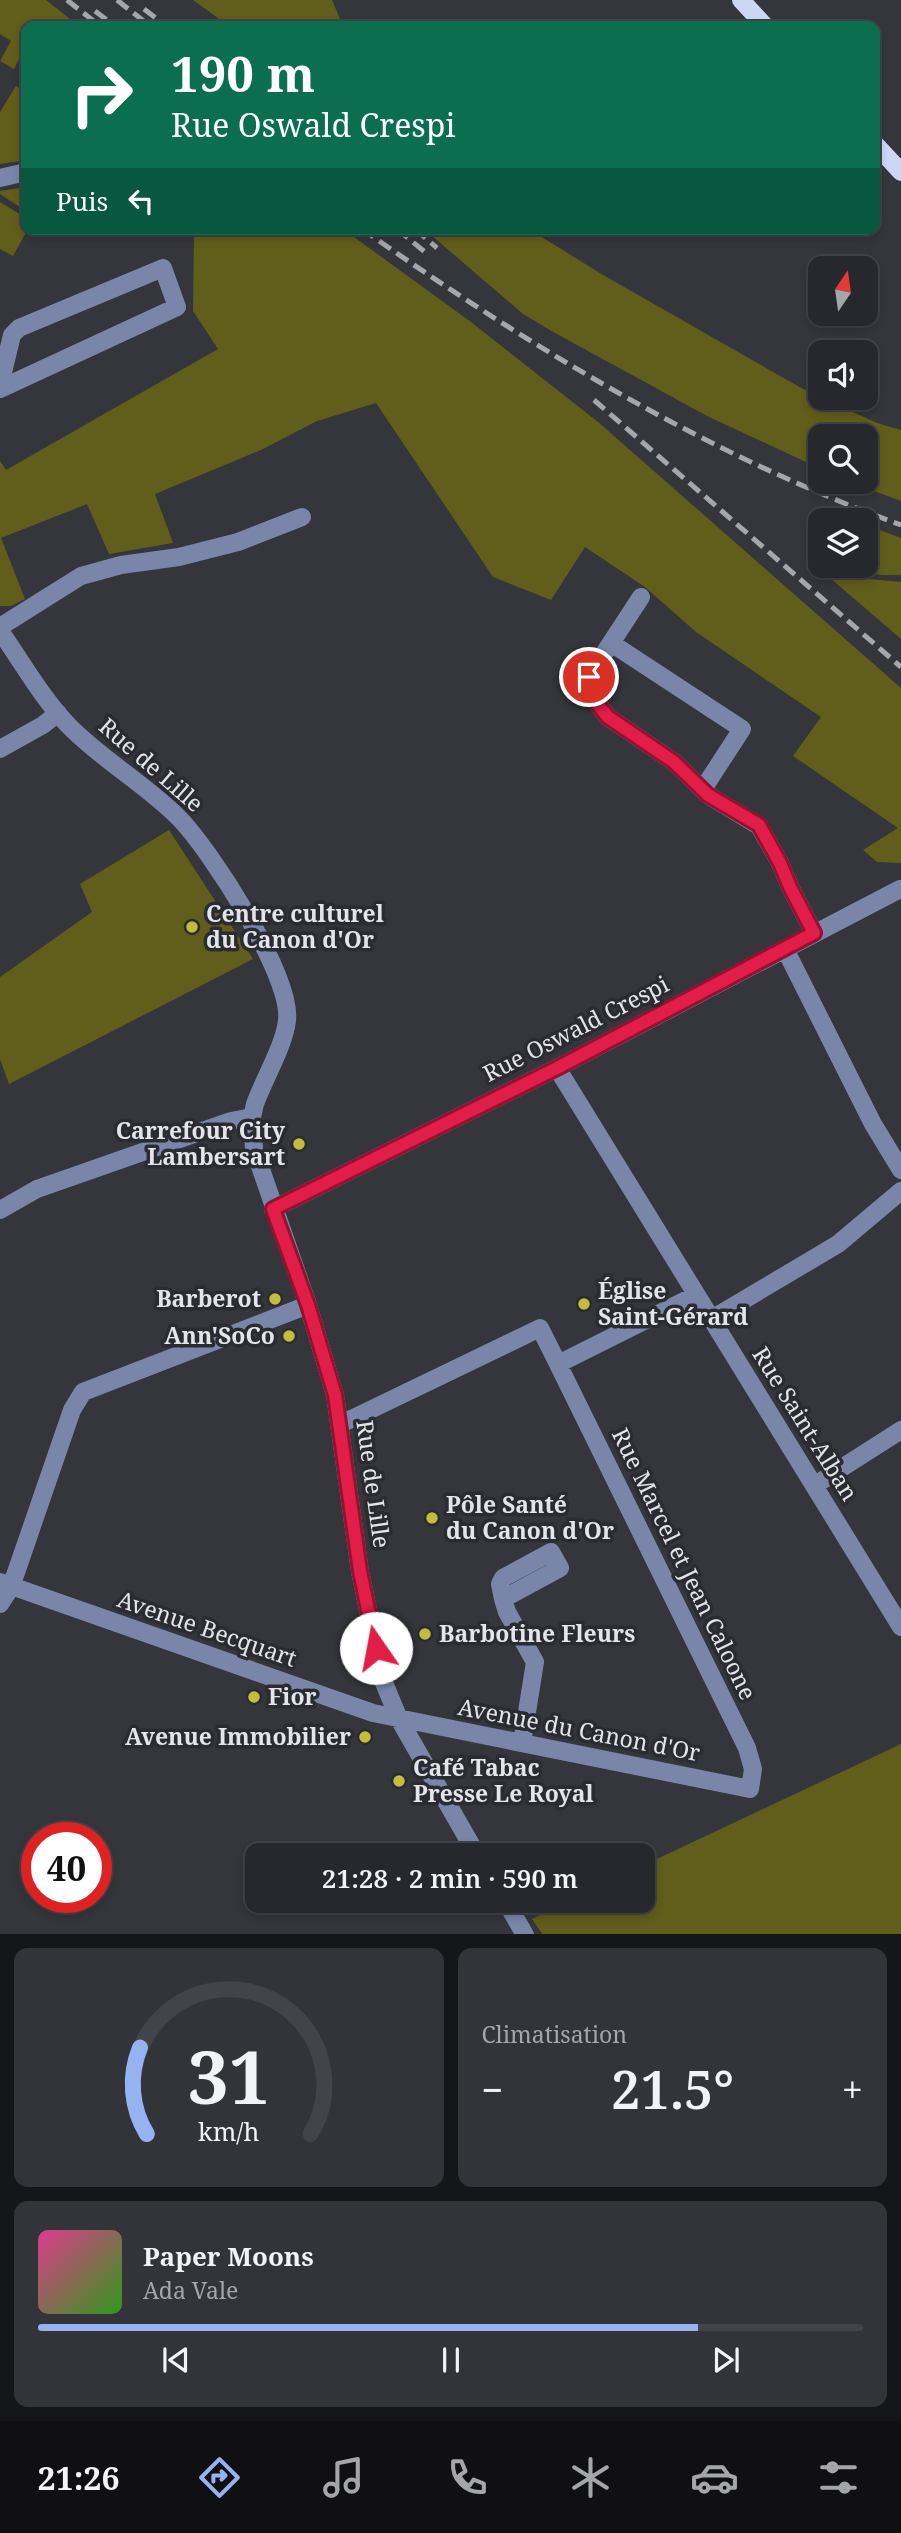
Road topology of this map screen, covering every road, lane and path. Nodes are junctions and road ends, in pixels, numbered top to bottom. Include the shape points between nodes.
1 (741, 0) edge
2 (760, 21) edge
3 (880, 149) edge
4 (901, 172) edge
5 (21, 173) edge
6 (0, 178) edge
7 (0, 387) edge
8 (302, 517) dead end
9 (641, 597) dead end
10 (0, 629) edge
11 (611, 643) junction
12 (58, 713) junction
13 (0, 749) edge
14 (703, 789) junction
15 (900, 889) edge
16 (814, 933) junction
17 (785, 949) junction
18 (557, 1068) junction
19 (252, 1117) junction
20 (901, 1170) edge
21 (901, 1191) edge
22 (273, 1209) junction
23 (0, 1210) edge
24 (696, 1295) junction
25 (308, 1305) junction
26 (710, 1320) junction
27 (558, 1364) junction
28 (341, 1424) junction
29 (901, 1430) edge
30 (815, 1485) junction
31 (6, 1585) edge
32 (503, 1599) dead end
33 (0, 1604) edge
34 (901, 1627) edge
35 (399, 1719) junction
36 (522, 1743) junction
37 (750, 1789) joint
38 (470, 1843) edge
39 (513, 1913) edge
40 (525, 1934) edge

1 - 2 main road
3 - 4 main road
5 - 6 street
7 - 7 street via 177,307 163,268 19,328 12,335
8 - 10 street via 238,542 81,576
9 - 11 street
10 - 12 street, Rue de Lille
11 - 14 street via 589,677 599,706
11 - 14 street via 742,729
12 - 13 street
12 - 19 street, Rue de Lille via 190,830 274,965 286,1001 287,1021
14 - 16 street via 759,825
15 - 16 street, Rue Oswald Crespi
16 - 17 street, Rue Oswald Crespi
17 - 18 street, Rue Oswald Crespi
17 - 20 street
18 - 22 street, Rue Oswald Crespi
18 - 24 street, Rue Saint-Alban
19 - 22 street, Rue de Lille via 254,1149
19 - 23 street via 37,1189
21 - 26 street via 838,1244
22 - 25 street, Rue de Lille
24 - 26 street, Rue Saint-Alban
24 - 27 street
25 - 28 street, Rue de Lille
25 - 31 street via 83,1392 72,1410
26 - 30 street, Rue Saint-Alban
27 - 28 street, Rue Marcel et Jean Caloone via 540,1328
27 - 37 street, Rue Marcel et Jean Caloone via 747,1748 753,1769
28 - 35 street, Rue de Lille via 360,1571 382,1678
29 - 30 street
30 - 34 street, Rue Saint-Alban
31 - 33 street
31 - 35 street, Avenue Becquart
32 - 36 street via 535,1662
35 - 36 street, Avenue du Canon d'Or
35 - 38 street, Rue de Lille
36 - 37 street, Avenue du Canon d'Or
39 - 40 street

